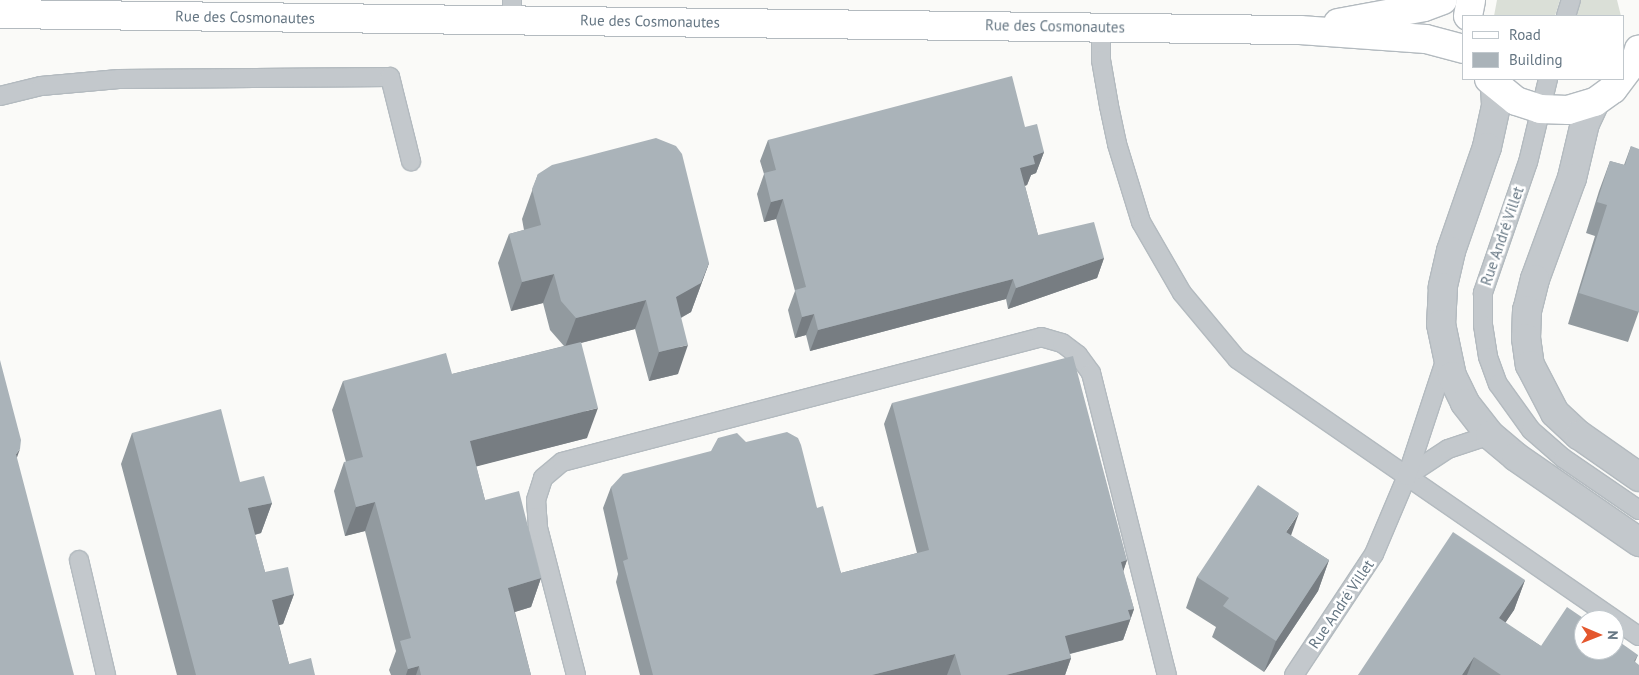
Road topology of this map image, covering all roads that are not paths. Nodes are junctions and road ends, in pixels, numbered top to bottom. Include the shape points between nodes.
1 (1443, 0) edge
2 (1471, 0) edge
3 (1571, 0) edge
4 (512, 10) edge
5 (0, 14) edge
6 (1468, 15) edge
7 (1566, 15) edge
8 (1101, 27) junction
9 (1300, 30) junction
10 (1462, 49) edge
11 (1639, 49) edge
12 (1624, 77) edge
13 (1548, 80) edge
14 (1622, 80) edge
15 (1492, 82) edge
16 (0, 96) edge
17 (1595, 102) junction
18 (1540, 109) junction
19 (411, 161) dead end
20 (1446, 355) junction
21 (1490, 435) junction
22 (1555, 469) junction
23 (1407, 476) junction
24 (1639, 477) edge
25 (1639, 510) edge
26 (1639, 542) edge
27 (80, 560) dead end
28 (1639, 636) edge
29 (106, 675) edge
30 (576, 675) edge
31 (1167, 675) edge
32 (1294, 675) edge

1 - 9 main road, Rue des Cosmonautes via 1424,7
2 - 6 main road
3 - 7 lane
4 - 5 main road, Rue des Cosmonautes
4 - 8 main road, Rue des Cosmonautes
8 - 9 main road, Rue des Cosmonautes
8 - 23 lane via 1104,84 1120,154 1141,222 1182,293 1238,359
9 - 10 main road, Rue des Cosmonautes via 1426,39
11 - 12 main road
13 - 18 lane, Rue André Villet
14 - 17 main road
15 - 18 main road via 1516,101
15 - 20 street, Rue André Villet via 1496,106 1487,147 1451,251 1443,287 1441,324
16 - 19 lane via 42,86 119,79 390,76
17 - 18 main road via 1568,110
17 - 24 street via 1585,123 1572,178 1535,279 1526,338 1530,365 1555,413 1579,435
18 - 22 lane, Rue André Villet via 1528,162 1483,294 1483,325 1488,357 1498,384
20 - 21 street, Rue André Villet via 1465,403
20 - 23 lane, Rue André Villet
21 - 22 street, Rue André Villet
21 - 23 lane via 1448,449
22 - 25 lane
22 - 26 street
23 - 28 lane
23 - 32 lane, Rue André Villet via 1374,554
27 - 29 lane
30 - 31 lane via 538,528 536,500 543,478 562,462 1041,337 1070,349 1091,373

